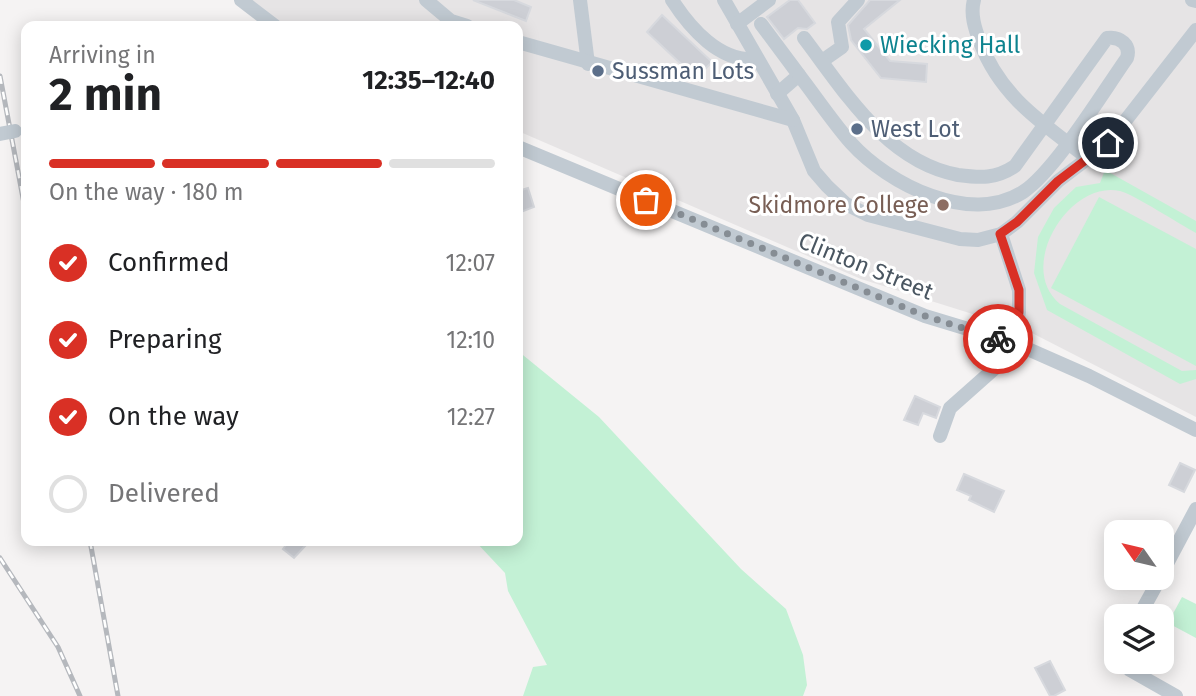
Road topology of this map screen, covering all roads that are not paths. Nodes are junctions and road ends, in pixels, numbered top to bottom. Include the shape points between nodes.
1 (241, 0) edge
2 (426, 0) edge
3 (580, 0) edge
4 (672, 0) edge
5 (724, 0) edge
6 (769, 0) edge
7 (858, 0) edge
8 (974, 0) edge
9 (268, 21) edge
10 (451, 21) edge
11 (737, 24) junction
12 (761, 24) dead end
13 (1196, 30) edge
14 (804, 38) dead end
15 (523, 44) edge
16 (757, 60) junction
17 (822, 61) junction
18 (589, 64) junction
19 (799, 75) junction
20 (777, 94) junction
21 (793, 120) junction
22 (1045, 125) junction
23 (21, 130) edge
24 (0, 134) edge
25 (1067, 142) junction
26 (523, 150) edge
27 (1089, 159) junction
28 (1000, 234) junction
29 (1017, 345) junction
30 (1196, 430) edge
31 (940, 436) dead end
32 (1196, 509) edge
33 (1174, 550) edge
34 (1137, 674) edge
35 (1176, 696) edge

1 - 9 street
2 - 10 street
3 - 18 street
4 - 16 street via 714,46 731,57
5 - 11 street
6 - 11 street
7 - 17 street via 838,22 842,47
8 - 22 street via 974,27 999,83
11 - 16 street
12 - 19 street
13 - 27 street via 1108,143
14 - 17 street
15 - 18 street
16 - 20 street
17 - 22 street via 882,134 934,170 983,178 1000,176 1015,166
18 - 21 street
19 - 20 street
19 - 25 street via 852,144 907,186 939,199 972,206 1022,192
20 - 21 street
21 - 28 street via 814,171 857,209 960,239
22 - 25 street
22 - 25 street via 1102,42 1111,37 1128,46 1127,58
23 - 24 street, bridge
25 - 27 street
26 - 29 street, Clinton Street via 925,316
27 - 28 street
28 - 29 street via 1019,290
29 - 30 street, Clinton Street
29 - 31 street via 950,408
32 - 33 street
34 - 35 street

